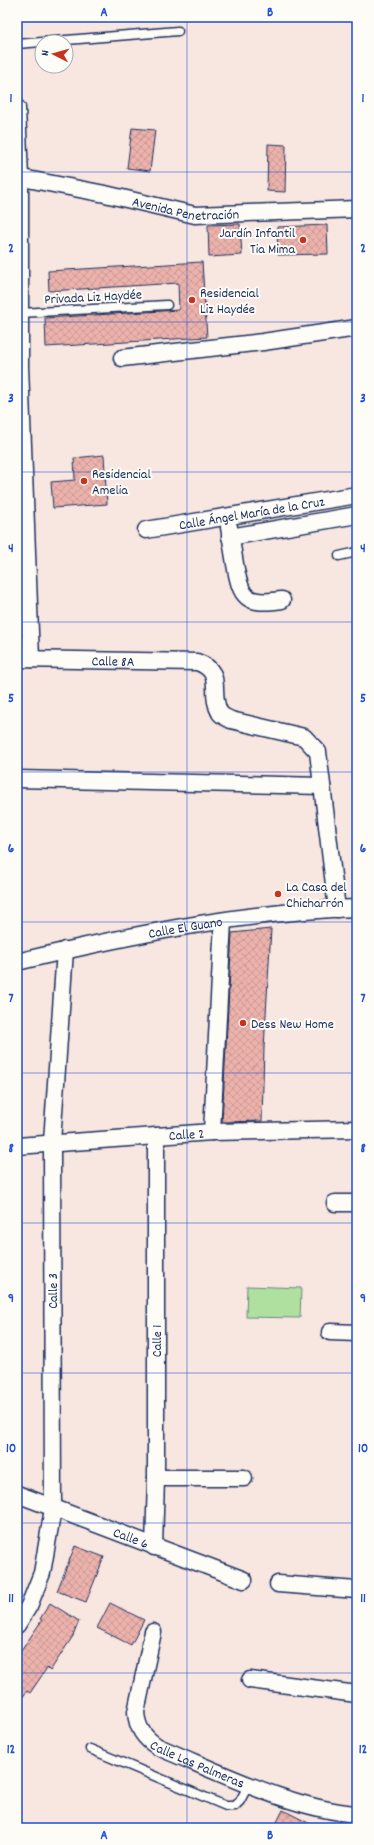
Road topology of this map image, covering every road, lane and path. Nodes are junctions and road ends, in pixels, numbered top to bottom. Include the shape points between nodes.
1 (178, 31) dead end
2 (17, 44) edge
3 (17, 108) edge
4 (18, 177) edge
5 (357, 209) edge
6 (168, 305) dead end
7 (20, 314) junction
8 (357, 328) edge
9 (122, 358) dead end
10 (18, 366) edge
11 (21, 490) edge
12 (357, 495) edge
13 (357, 515) edge
14 (227, 518) junction
15 (146, 530) dead end
16 (230, 537) junction
17 (357, 552) edge
18 (339, 556) dead end
19 (282, 600) dead end
20 (24, 659) edge
21 (17, 778) edge
22 (322, 786) junction
23 (337, 908) junction
24 (357, 908) edge
25 (223, 921) junction
26 (65, 950) junction
27 (17, 962) edge
28 (357, 1130) edge
29 (212, 1132) junction
30 (156, 1136) junction
31 (52, 1142) junction
32 (17, 1146) edge
33 (335, 1203) dead end
34 (357, 1203) edge
35 (330, 1332) dead end
36 (357, 1333) edge
37 (156, 1478) junction
38 (244, 1478) dead end
39 (17, 1494) edge
40 (53, 1509) junction
41 (154, 1547) junction
42 (244, 1580) dead end
43 (278, 1584) dead end
44 (357, 1590) edge
45 (17, 1625) edge
46 (153, 1632) dead end
47 (250, 1680) dead end
48 (357, 1694) edge
49 (90, 1749) dead end
50 (249, 1784) junction
51 (357, 1814) edge

1 - 2 lane
3 - 4 street
4 - 5 street, Avenida Penetración via 195,215
4 - 7 street
6 - 7 lane, Privada Liz Haydée
7 - 10 street
8 - 9 street
10 - 11 street
11 - 20 street
12 - 14 street, Calle Ángel María de la Cruz
13 - 16 street
14 - 15 street, Calle Ángel María de la Cruz
14 - 16 street
16 - 19 street via 237,578 244,594 256,601
17 - 18 lane
20 - 22 street, Calle 8A via 197,662 208,666 214,675 217,704 221,714 231,720 304,737 318,752
21 - 22 street
22 - 23 street
23 - 24 street, Calle El Guano
23 - 25 street, Calle El Guano
25 - 26 street, Calle El Guano
25 - 29 street
26 - 27 street, Calle El Guano
26 - 31 street, Calle 3
28 - 29 street, Calle 2
29 - 30 street, Calle 2
30 - 31 street, Calle 2
30 - 37 street, Calle 1
31 - 32 street, Calle 2
31 - 40 street, Calle 3
33 - 34 street
35 - 36 street
37 - 38 street
37 - 41 street, Calle 1
39 - 40 street, Calle 6
40 - 41 street, Calle 6
40 - 45 street, Calle 3 via 42,1573 29,1606
41 - 42 street, Calle 6
43 - 44 street
46 - 50 street, Calle Las Palmeras via 136,1712 141,1732 158,1746
47 - 48 street
49 - 50 lane via 226,1806 235,1806
50 - 51 street, Calle Las Palmeras via 305,1805

